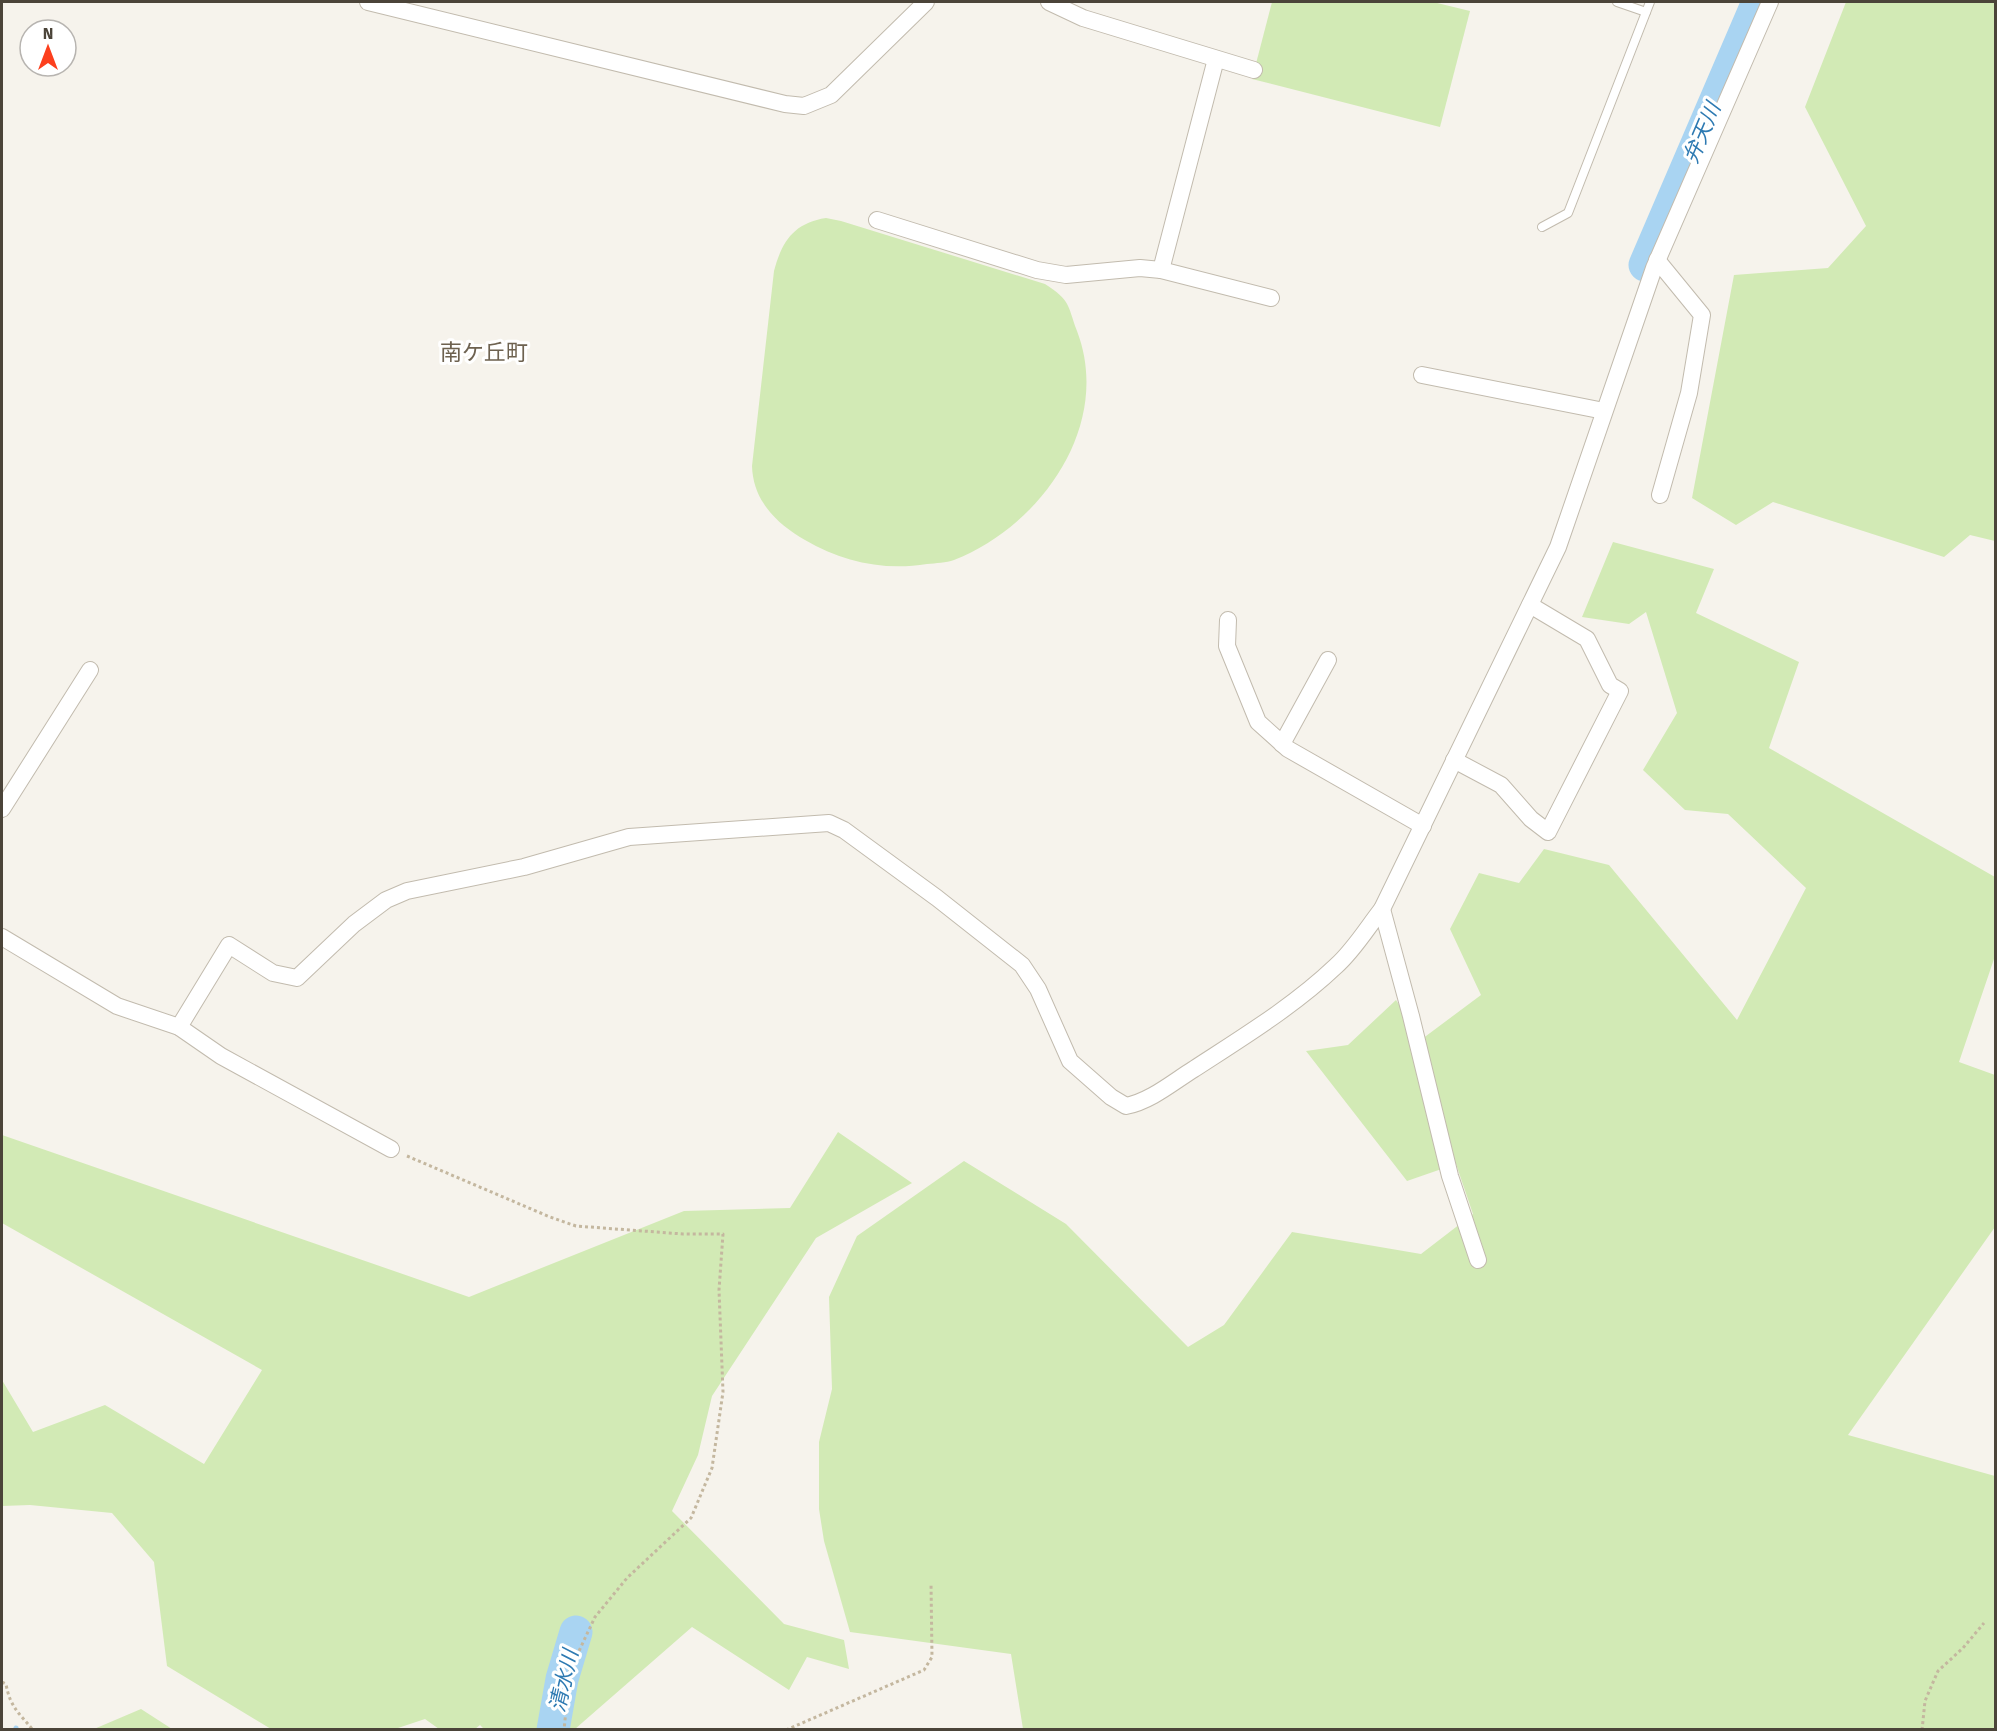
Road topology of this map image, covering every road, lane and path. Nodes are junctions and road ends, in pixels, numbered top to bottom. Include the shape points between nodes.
1 (368, 2) edge
2 (926, 2) edge
3 (1049, 2) edge
4 (1617, 2) edge
5 (1650, 2) edge
6 (1770, 2) edge
7 (1646, 12) junction
8 (1216, 59) junction
9 (1254, 70) dead end
10 (877, 220) dead end
11 (1542, 227) dead end
12 (1657, 260) junction
13 (1161, 270) junction
14 (1271, 298) dead end
15 (1422, 375) dead end
16 (1604, 411) junction
17 (1660, 495) dead end
18 (1530, 605) junction
19 (1228, 620) dead end
20 (1328, 660) dead end
21 (90, 670) dead end
22 (1282, 744) junction
23 (1454, 760) junction
24 (2, 809) edge
25 (1423, 826) junction
26 (1382, 909) junction
27 (2, 937) edge
28 (179, 1027) junction
29 (391, 1149) joint
30 (1478, 1260) dead end
31 (932, 1583) dead end
32 (1984, 1623) dead end
33 (2, 1682) edge
34 (33, 1730) edge
35 (564, 1730) edge
36 (786, 1730) edge
37 (1922, 1730) edge

1 - 2 street via 804,106 831,95
3 - 8 street via 1083,18
4 - 7 lane
5 - 7 lane
6 - 12 street
7 - 11 lane via 1568,213
8 - 9 street
8 - 13 street
10 - 13 street via 1037,270 1066,275 1140,268
12 - 16 street
12 - 17 street via 1702,315 1689,393
13 - 14 street
15 - 16 street
16 - 18 street via 1558,547
18 - 23 street
18 - 23 street via 1587,639 1610,686 1620,692 1548,832 1531,819 1501,784
19 - 22 street via 1227,646 1258,722
20 - 22 street
21 - 24 street
22 - 25 street
23 - 25 street
25 - 26 street
26 - 28 street via 1335,967 1265,1022 1140,1103 1126,1106 1070,1061 1038,989 1022,965 937,898 829,823 629,837 525,867 407,891 386,900 354,924 297,978 273,973 229,945
26 - 30 street via 1450,1176
27 - 28 street via 117,1006
28 - 29 street via 221,1056
29 - 35 path via 576,1226 723,1234 718,1290 723,1392 712,1468 691,1518 627,1578 595,1617 570,1670
31 - 36 path via 932,1657 924,1670
32 - 37 path via 1938,1671 1925,1701
33 - 34 path via 6,1684 8,1698

